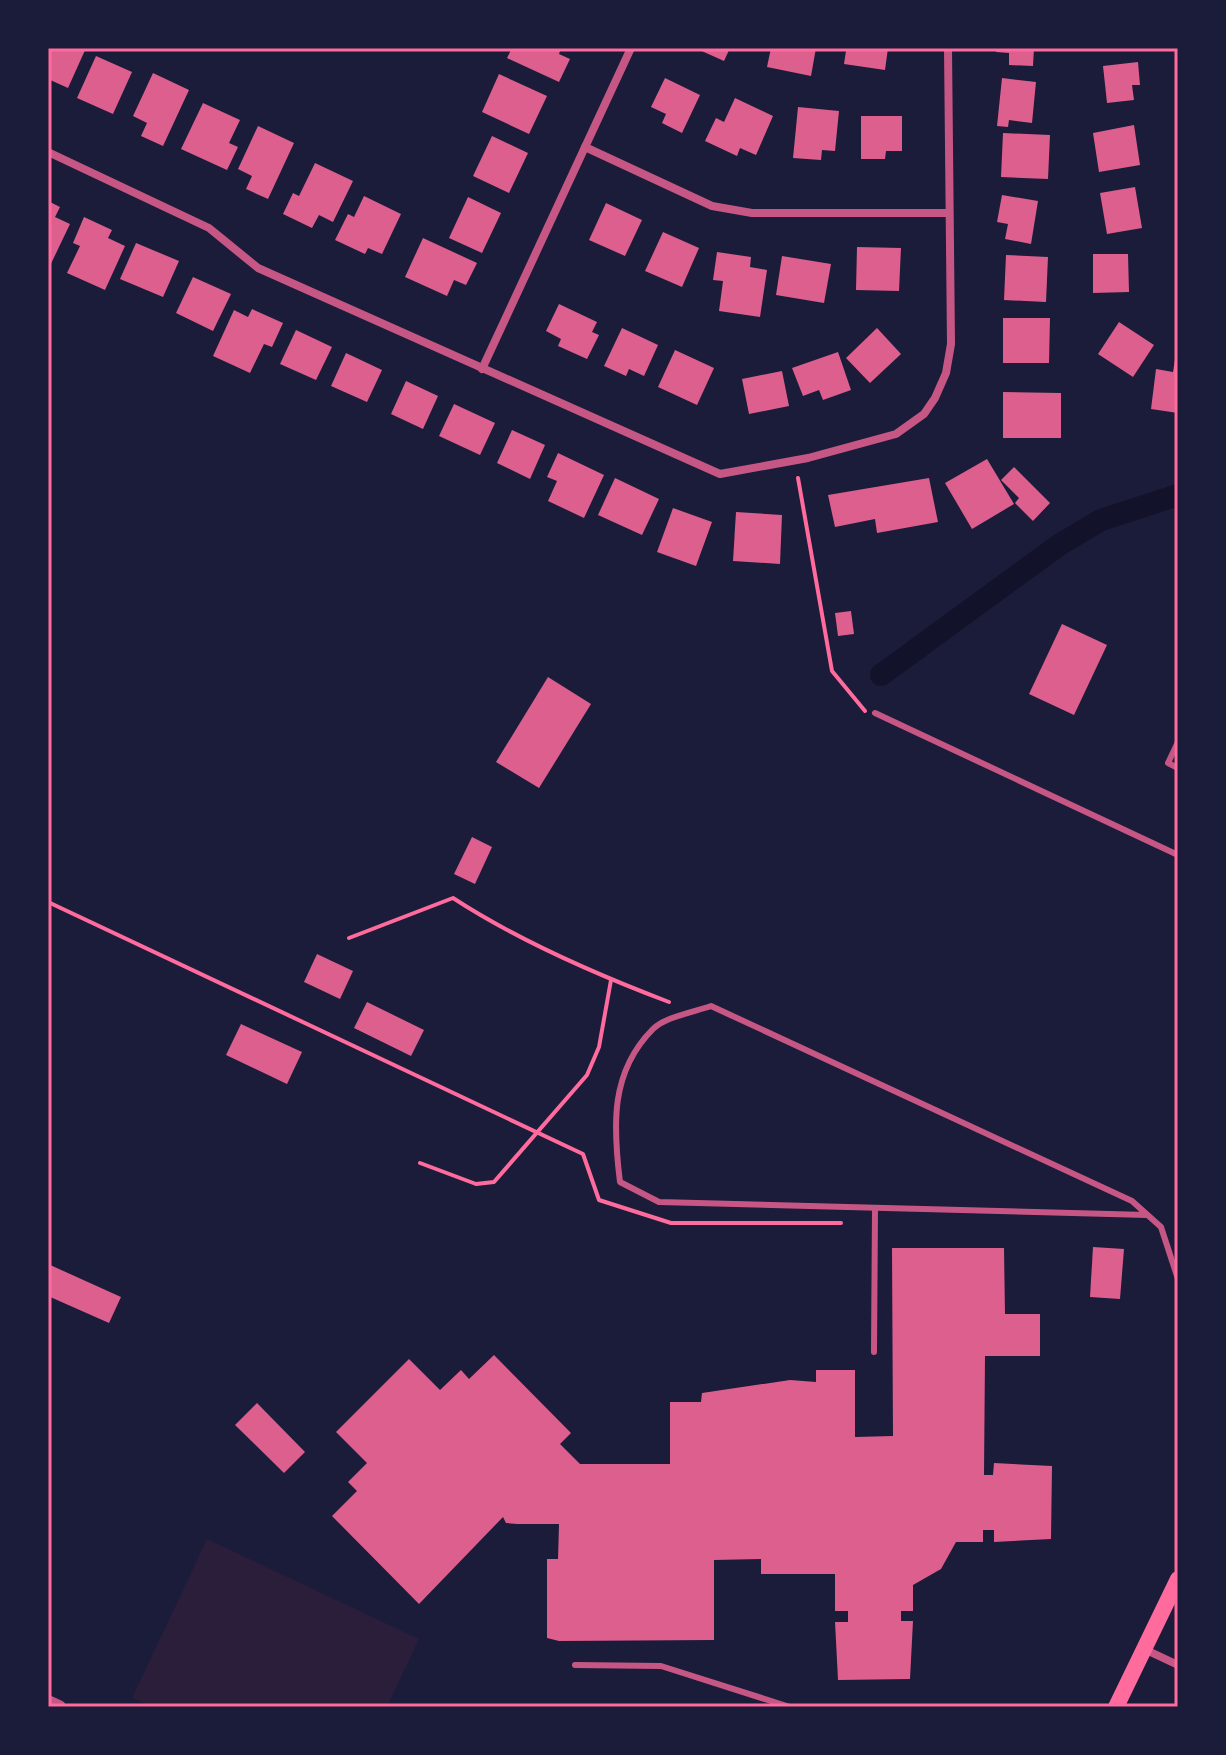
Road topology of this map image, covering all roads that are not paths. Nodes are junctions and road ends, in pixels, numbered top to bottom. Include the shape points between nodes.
1 (631, 48) edge
2 (948, 48) edge
3 (585, 147) junction
4 (48, 152) edge
5 (948, 213) junction
6 (482, 369) junction
7 (875, 714) road end
8 (1178, 742) edge
9 (1178, 768) edge
10 (1178, 855) edge
11 (875, 1208) junction
12 (1147, 1215) junction
13 (1178, 1279) edge
14 (874, 1352) dead end
15 (1178, 1579) edge
16 (1144, 1649) junction
17 (575, 1665) dead end
18 (1178, 1665) edge
19 (48, 1702) edge
20 (59, 1707) edge
21 (790, 1707) edge
22 (1116, 1707) edge

1 - 3 street
2 - 5 street
3 - 5 street via 712,206 752,213
3 - 6 street
4 - 6 street via 209,228 258,268
5 - 6 street via 951,344 946,373 924,414 896,434 720,474
7 - 10 lane
8 - 9 lane via 1168,763
11 - 12 lane
11 - 12 lane via 659,1202 620,1182 614,1127 621,1075 654,1027 711,1006 1132,1201
11 - 14 lane
12 - 13 lane via 1161,1227
15 - 16 main road
16 - 18 street
16 - 22 main road
17 - 21 lane via 661,1666
19 - 20 street

